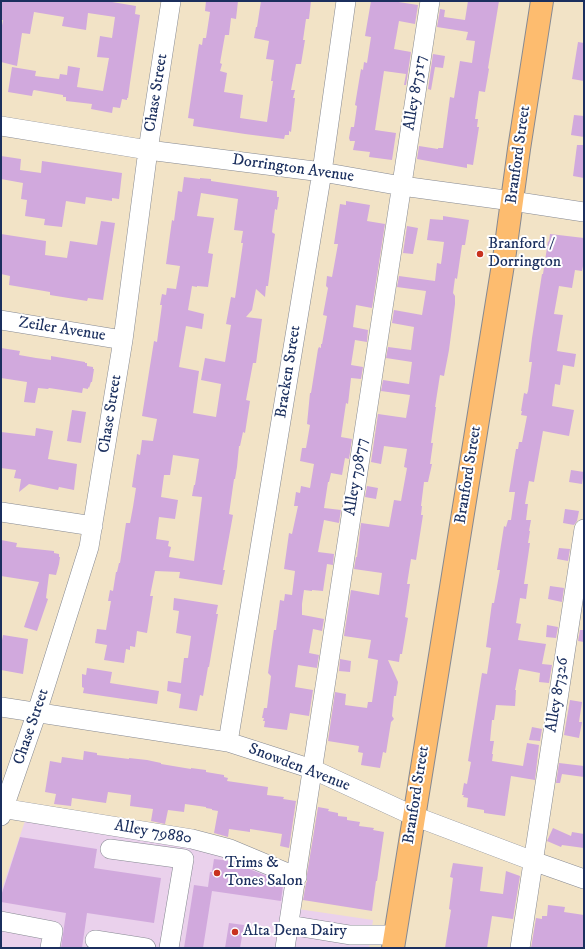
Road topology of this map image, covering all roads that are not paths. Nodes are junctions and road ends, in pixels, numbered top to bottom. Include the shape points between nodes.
1 (171, 1) edge
2 (346, 1) edge
3 (430, 1) edge
4 (542, 1) edge
5 (1, 126) edge
6 (148, 150) junction
7 (322, 172) junction
8 (402, 186) junction
9 (512, 201) junction
10 (584, 212) edge
11 (1, 320) edge
12 (123, 340) junction
13 (1, 512) edge
14 (93, 526) junction
15 (584, 529) edge
16 (1, 707) edge
17 (37, 712) junction
18 (228, 742) junction
19 (312, 769) junction
20 (2, 811) edge
21 (414, 816) junction
22 (110, 849) dead end
23 (533, 861) junction
24 (297, 877) junction
25 (584, 879) edge
26 (1, 921) edge
27 (289, 925) junction
28 (95, 940) dead end
29 (349, 941) edge
30 (394, 942) edge
31 (50, 948) edge
32 (146, 948) edge
33 (169, 948) edge
34 (285, 948) edge
35 (520, 948) edge

1 - 6 street, Chase Street
2 - 7 street, Bracken Street
3 - 8 street, Alley 87517
4 - 9 main road, Branford Street
5 - 6 street, Dorrington Avenue
6 - 7 street, Dorrington Avenue
6 - 12 street, Chase Street
7 - 8 street, Dorrington Avenue
7 - 18 street, Bracken Street
8 - 9 street, Dorrington Avenue
8 - 19 street, Alley 79877
9 - 10 street, Dorrington Avenue
9 - 21 main road, Branford Street
11 - 12 street, Zeiler Avenue
12 - 14 street, Chase Street
13 - 14 street
14 - 17 street, Chase Street via 89,547
15 - 23 street, Alley 87326
16 - 17 street, Snowden Avenue
17 - 18 street, Snowden Avenue
17 - 20 street, Chase Street
18 - 19 street, Snowden Avenue
19 - 21 street, Snowden Avenue
19 - 24 street, Alley 79877
20 - 24 street, Alley 79880 via 192,839 230,849
21 - 23 street, Snowden Avenue
21 - 30 main road, Branford Street
22 - 33 street via 184,859
23 - 25 street, Snowden Avenue
23 - 35 street, Alley 87326
24 - 27 street, Alley 79877
26 - 31 street via 53,931
27 - 29 street
27 - 34 street, Alley 79877
28 - 32 street
29 - 30 street

